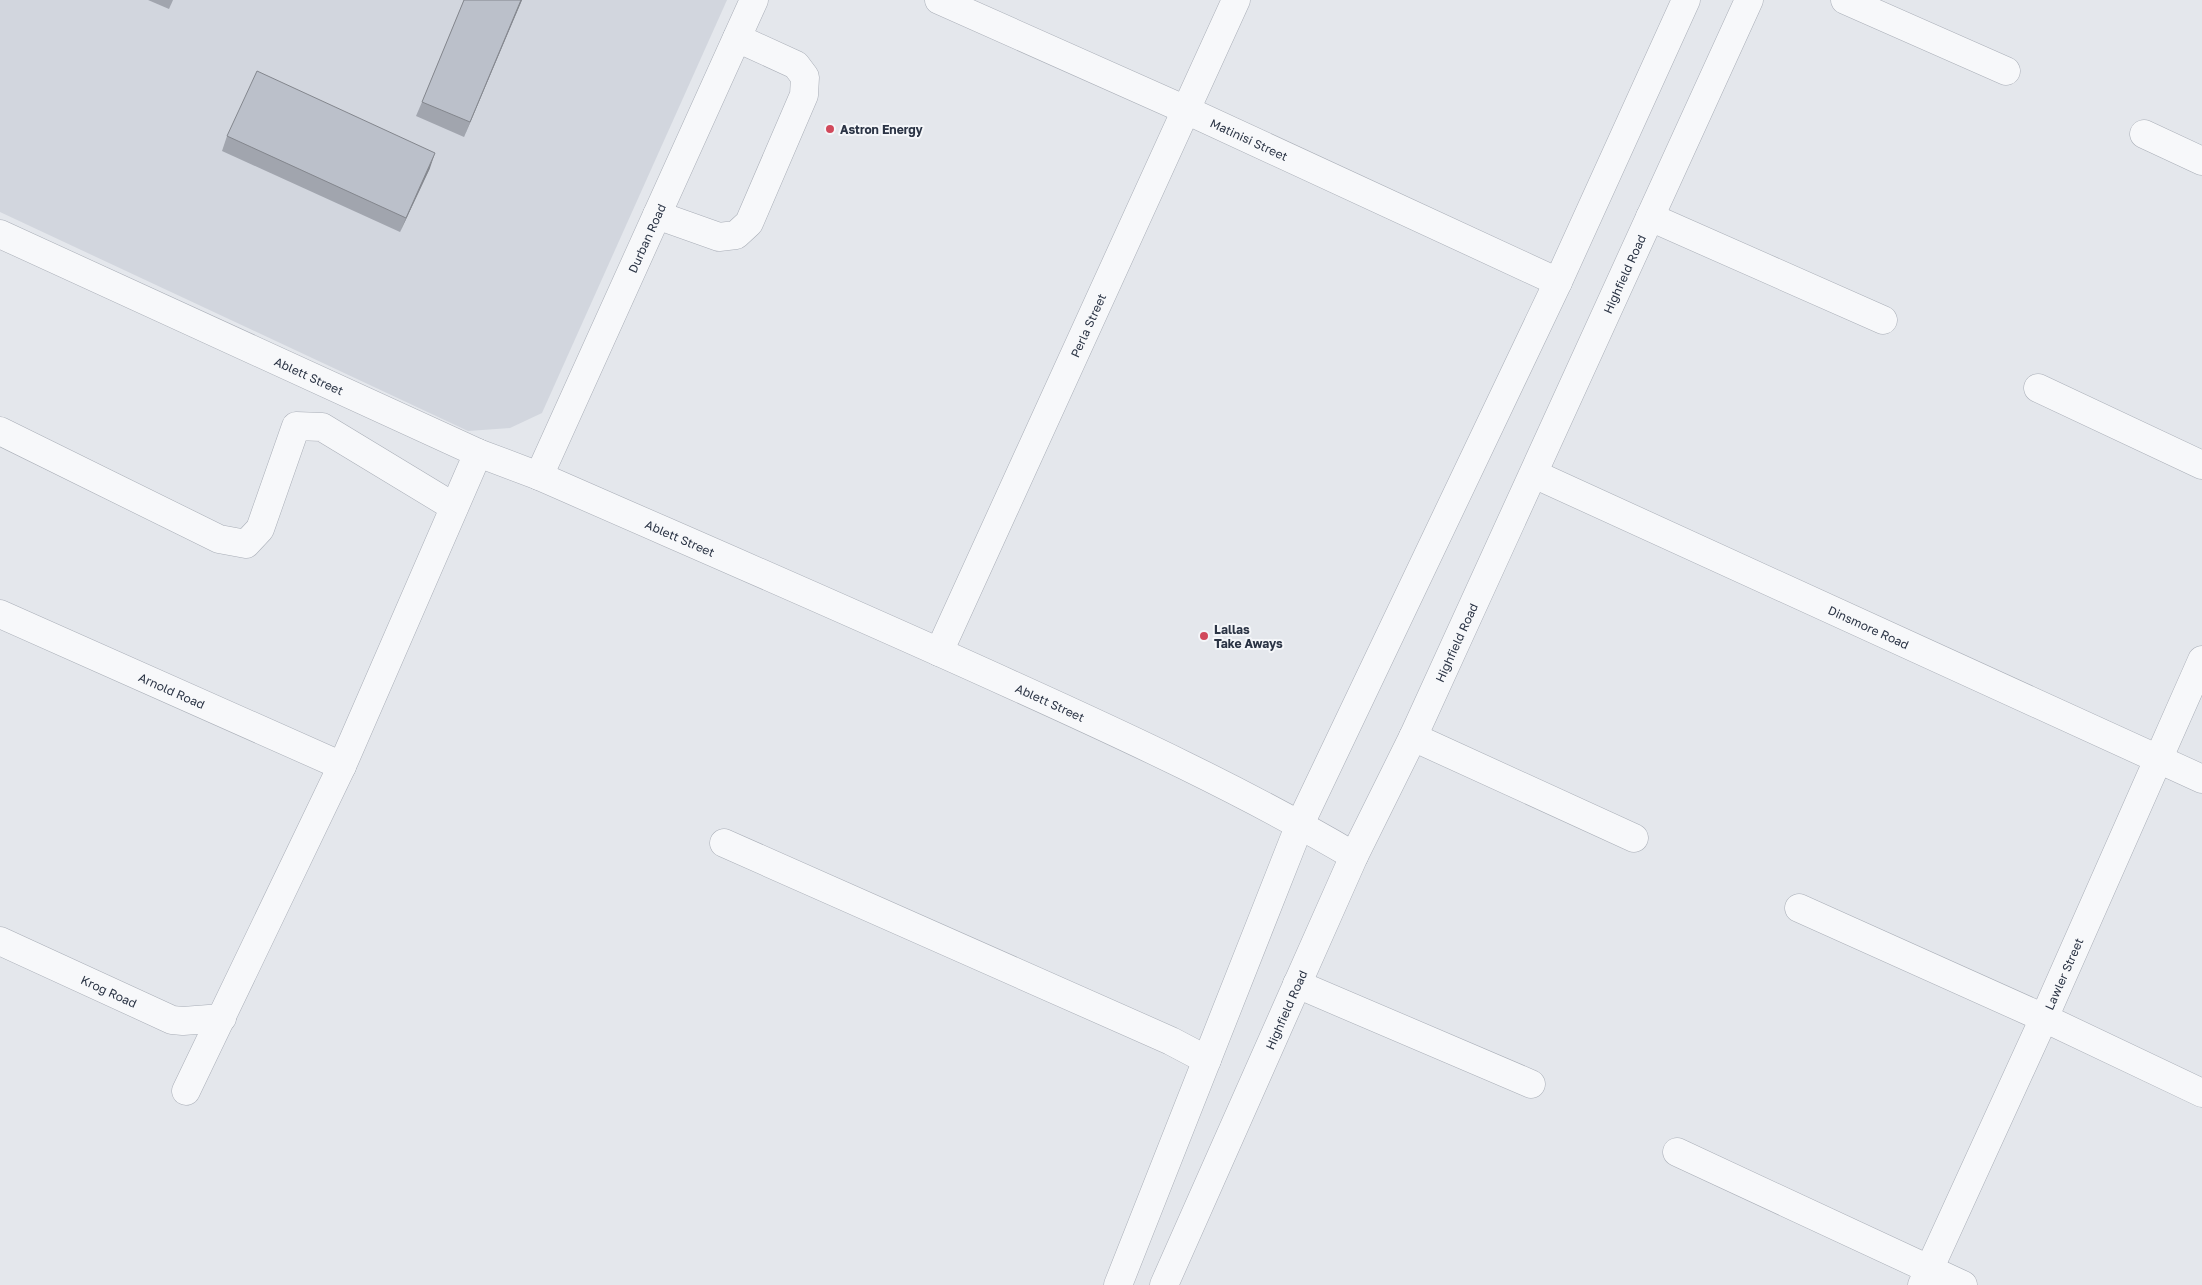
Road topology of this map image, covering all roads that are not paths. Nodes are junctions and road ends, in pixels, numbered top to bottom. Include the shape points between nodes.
1 (754, 0) edge
2 (939, 0) edge
3 (1236, 0) edge
4 (1686, 0) edge
5 (1749, 0) edge
6 (1845, 0) edge
7 (737, 38) junction
8 (2006, 71) dead end
9 (1186, 110) junction
10 (2144, 134) dead end
11 (2202, 161) edge
12 (657, 215) junction
13 (1650, 217) junction
14 (0, 234) edge
15 (1558, 282) junction
16 (1883, 320) dead end
17 (2038, 388) dead end
18 (0, 431) edge
19 (478, 453) junction
20 (2202, 465) edge
21 (1534, 474) junction
22 (539, 476) junction
23 (454, 507) junction
24 (0, 614) edge
25 (939, 652) junction
26 (2202, 660) edge
27 (1413, 737) junction
28 (2157, 759) junction
29 (342, 766) junction
30 (2202, 779) edge
31 (1300, 824) junction
32 (1634, 838) dead end
33 (724, 843) dead end
34 (1354, 856) junction
35 (1798, 908) dead end
36 (0, 941) edge
37 (1297, 984) junction
38 (222, 1018) junction
39 (2044, 1018) junction
40 (1207, 1060) junction
41 (1531, 1084) dead end
42 (186, 1091) dead end
43 (2202, 1093) edge
44 (1677, 1152) dead end
45 (1926, 1277) edge
46 (1118, 1285) edge
47 (1164, 1285) edge
48 (1963, 1285) edge

1 - 7 street, Durban Road
2 - 9 street, Matinisi Street
3 - 9 street, Perla Street
4 - 15 street
5 - 13 street, Highfield Road
6 - 8 street
7 - 12 street, Durban Road
7 - 12 street via 796,65 805,77 804,95 749,223 736,235 719,237
9 - 15 street, Matinisi Street
9 - 25 street, Perla Street
10 - 11 street
12 - 22 street, Durban Road
13 - 16 street
13 - 21 street, Highfield Road
14 - 19 street, Ablett Street
15 - 31 street
17 - 20 street
18 - 23 street via 219,539 246,544 260,529 296,426 322,427
19 - 22 street, Ablett Street
19 - 23 street
21 - 27 street, Highfield Road
21 - 28 street, Dinsmore Road
22 - 25 street, Ablett Street
23 - 29 street
24 - 29 street, Arnold Road
25 - 31 street, Ablett Street via 1113,731
26 - 28 street, Lawler Street
27 - 32 street
27 - 34 street, Highfield Road
28 - 30 street, Dinsmore Road
28 - 39 street, Lawler Street
29 - 38 street
31 - 34 street, Ablett Street
31 - 40 street
33 - 40 street via 1171,1041
34 - 37 street, Highfield Road
35 - 39 street
36 - 38 street, Krog Road via 172,1020
37 - 41 street
37 - 47 street, Highfield Road
38 - 42 street
39 - 43 street
39 - 45 street, Lawler Street
40 - 46 street
44 - 45 street
45 - 48 street

